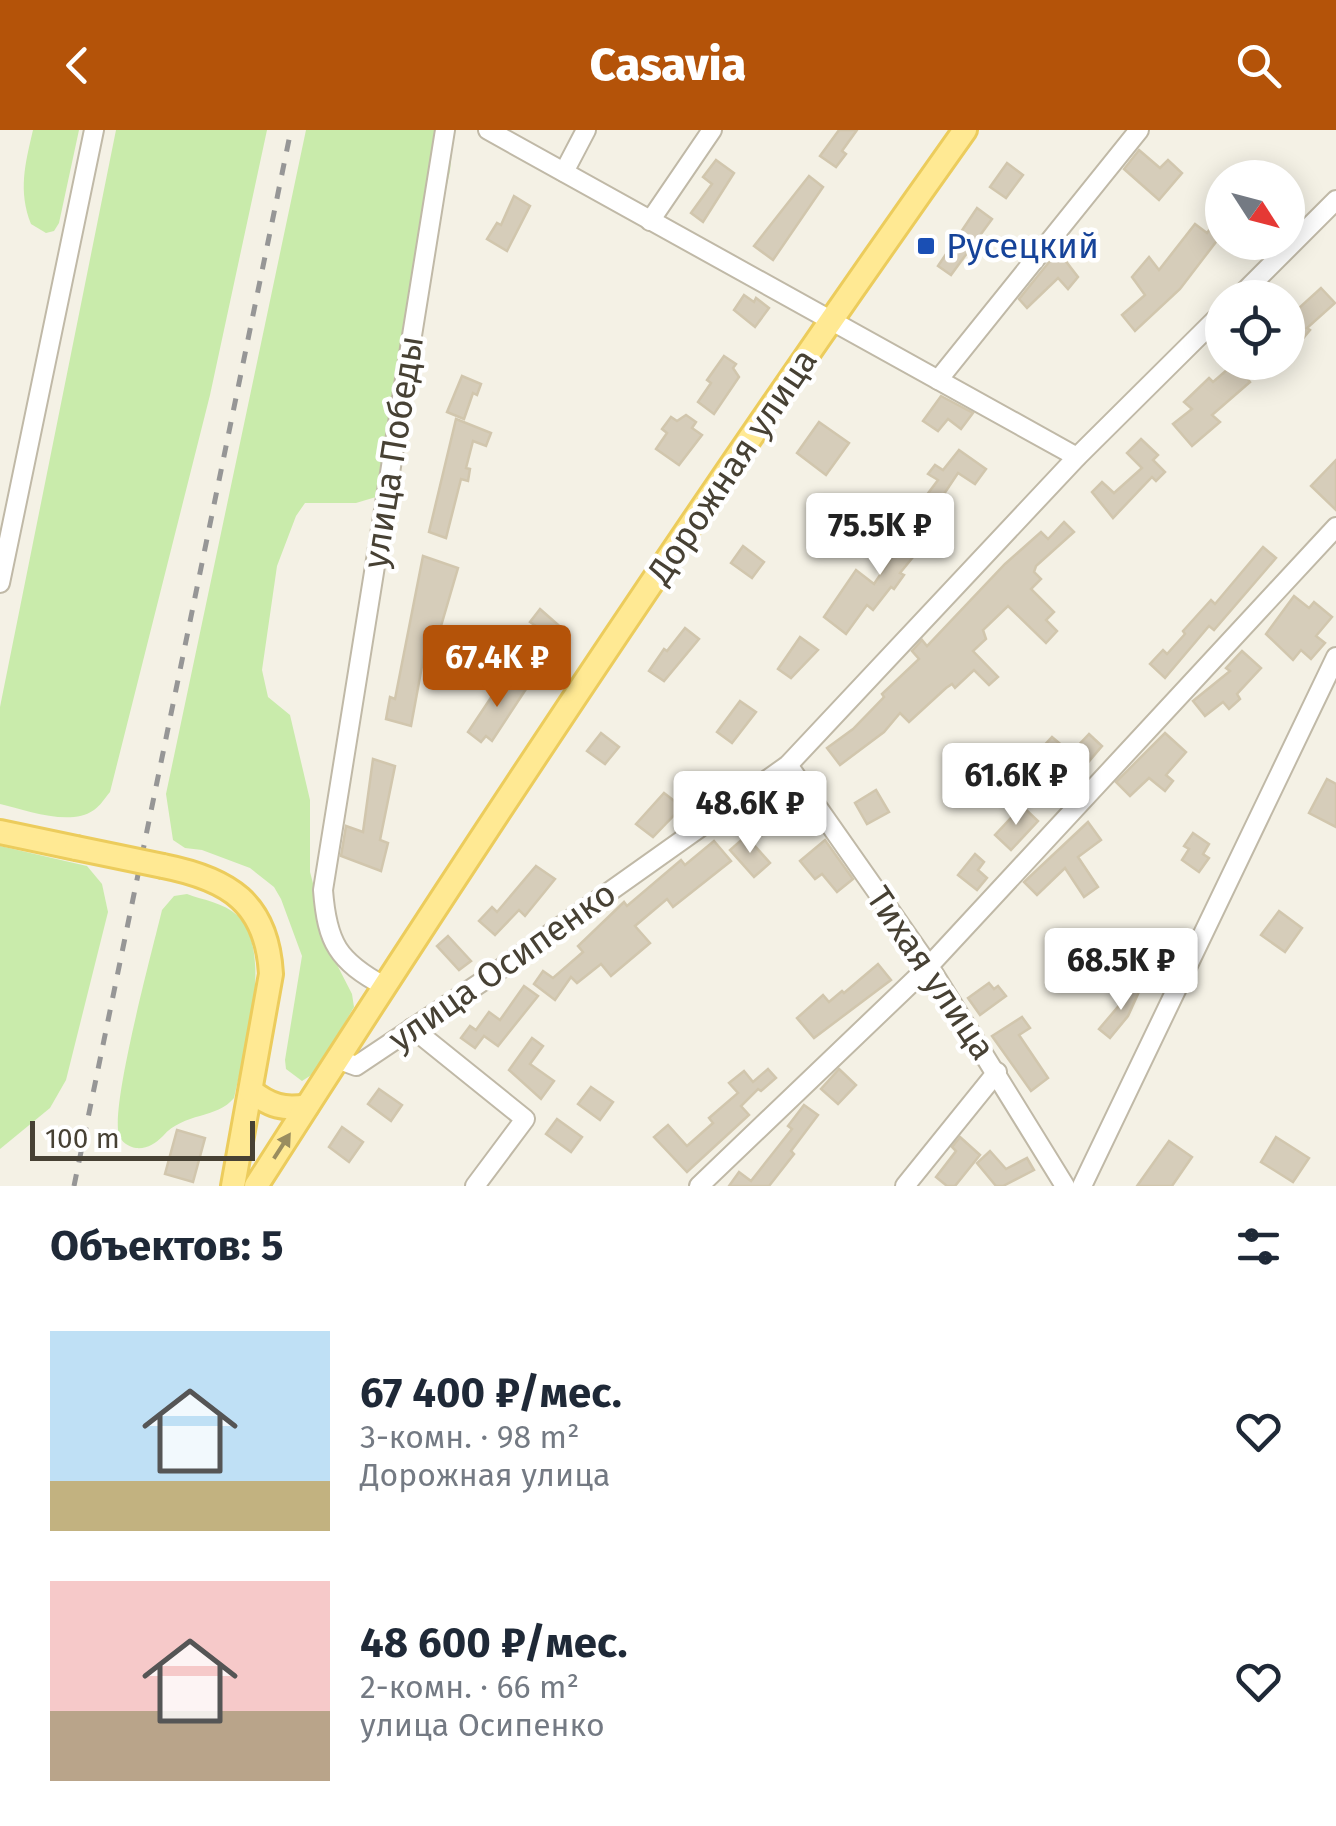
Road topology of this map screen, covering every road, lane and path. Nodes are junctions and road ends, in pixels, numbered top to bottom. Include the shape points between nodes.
1 (94, 130) edge
2 (445, 130) edge
3 (488, 130) edge
4 (586, 130) edge
5 (712, 130) edge
6 (964, 130) edge
7 (1139, 130) edge
8 (564, 172) junction
9 (1336, 200) edge
10 (650, 220) junction
11 (1256, 280) edge
12 (830, 320) junction
13 (1205, 329) edge
14 (938, 380) junction
15 (1077, 457) junction
16 (1336, 527) edge
17 (0, 583) edge
18 (1336, 657) edge
19 (788, 764) junction
20 (0, 832) edge
21 (929, 966) junction
22 (384, 986) junction
23 (412, 1028) junction
24 (337, 1059) junction
25 (997, 1072) junction
26 (251, 1091) junction
27 (307, 1106) junction
28 (238, 1184) edge
29 (475, 1186) edge
30 (699, 1186) edge
31 (904, 1186) edge
32 (1065, 1186) edge
33 (1082, 1186) edge

1 - 17 street
2 - 22 street, улица Победы via 323,890 338,953
3 - 8 street
4 - 8 street
5 - 10 street
6 - 12 main road, Дорожная улица
7 - 14 street
8 - 10 street
9 - 11 street
10 - 12 street
12 - 14 street
12 - 22 main road, Дорожная улица
13 - 15 street, улица Осипенко
14 - 15 street
15 - 19 street, улица Осипенко
16 - 21 street
18 - 33 street
19 - 21 street, Тихая улица
19 - 23 street, улица Осипенко
20 - 26 main road, bridge via 186,870 244,901 261,922 271,974
21 - 25 street, Тихая улица
21 - 30 street
22 - 24 main road, Дорожная улица
23 - 24 street, улица Осипенко via 356,1066
23 - 29 street via 525,1119
24 - 27 main road, Дорожная улица
25 - 31 street
25 - 32 street, Тихая улица
26 - 27 main road via 282,1108
26 - 28 main road
28 -> 27 main road, Дорожная улица

